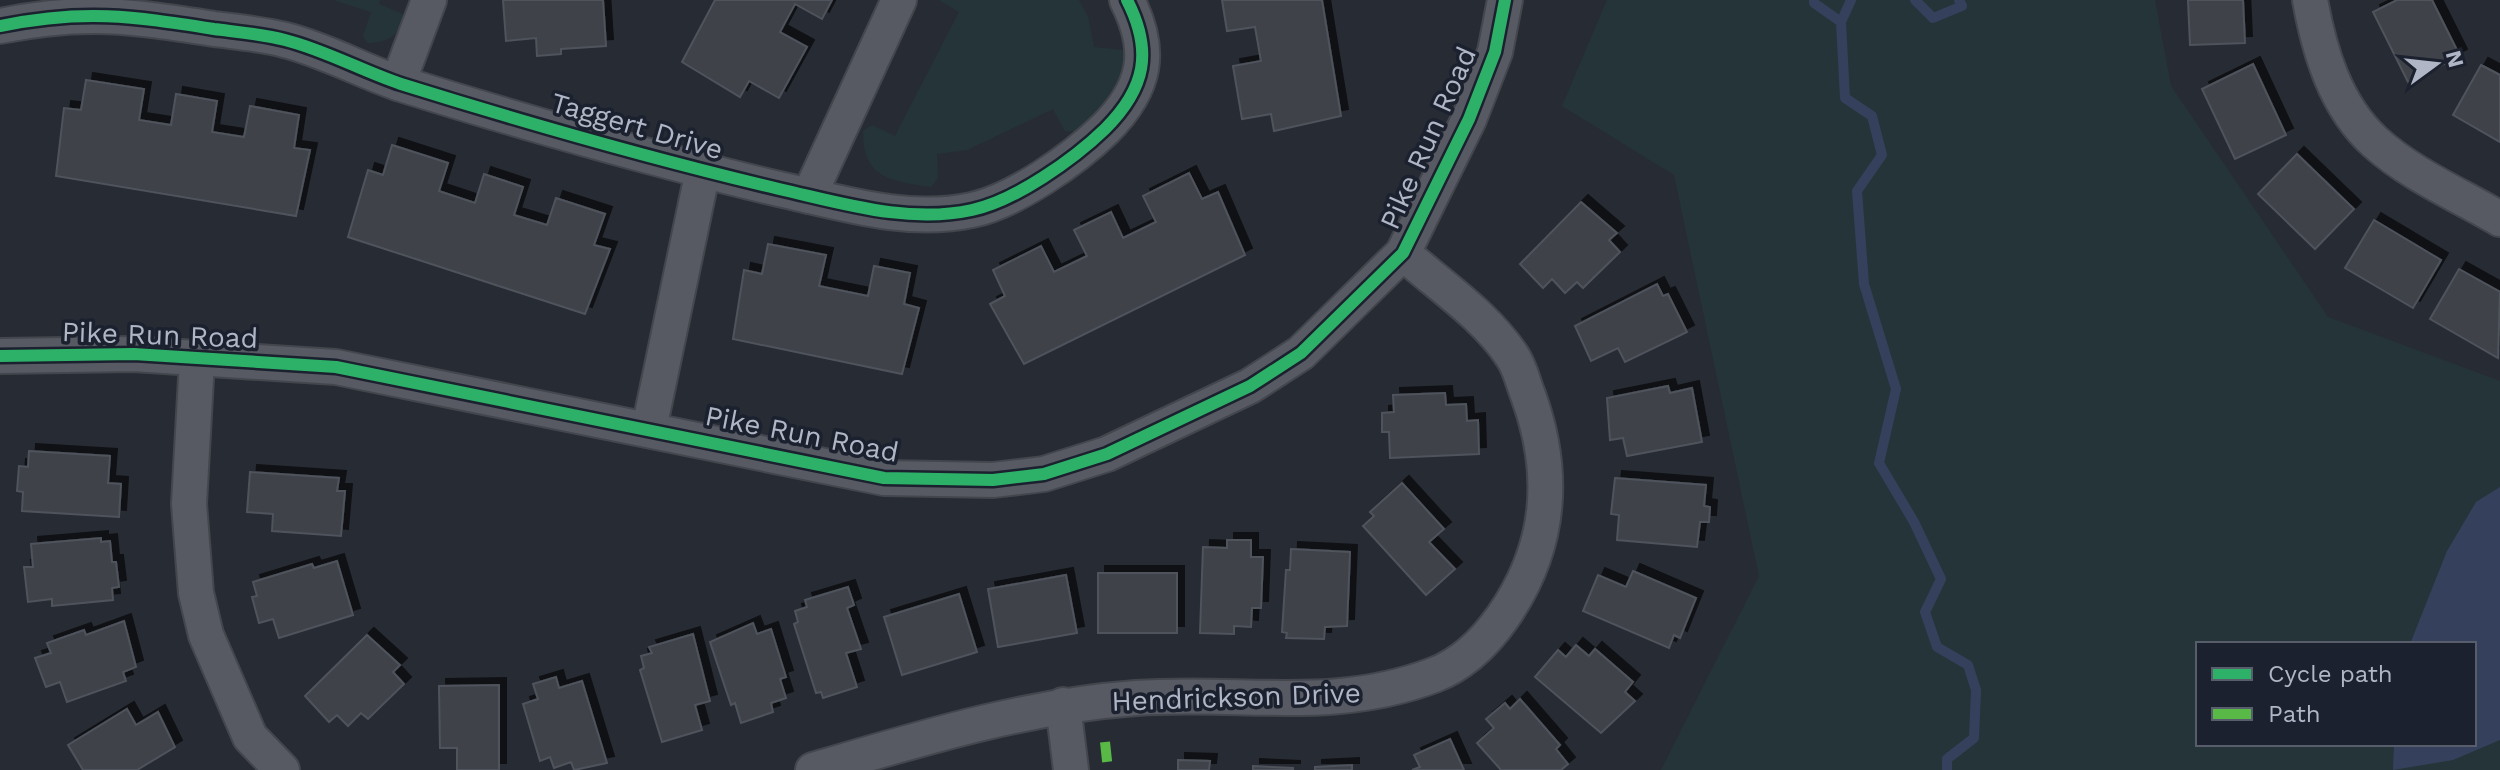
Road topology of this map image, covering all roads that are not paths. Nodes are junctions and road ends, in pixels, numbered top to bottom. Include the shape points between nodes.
1 (429, 0) edge
2 (899, 0) edge
3 (1127, 0) edge
4 (1505, 0) edge
5 (2310, 0) edge
6 (150, 9) edge
7 (0, 26) edge
8 (398, 83) junction
9 (703, 170) junction
10 (809, 196) junction
11 (2500, 219) edge
12 (1403, 253) junction
13 (0, 356) edge
14 (197, 360) junction
15 (649, 429) junction
16 (1063, 705) junction
17 (282, 770) edge
18 (813, 770) edge
19 (1071, 770) edge

1 - 8 street
2 - 10 street
3 - 10 street, Taggert Drive via 1138,22 1144,71 1119,115 1082,151 1000,201 972,210 909,216
4 - 12 street, Pike Run Road via 1495,52 1469,119
5 - 11 street via 2320,55 2345,103 2374,142
6 - 7 street, Taggert Drive via 50,16
6 - 8 street, Taggert Drive via 285,40
8 - 9 street, Taggert Drive
9 - 10 street, Taggert Drive
9 - 15 street
12 - 15 street, Pike Run Road via 1301,353 1250,386 1107,454 1044,474 993,480 884,478
12 - 16 street, Hendrickson Drive via 1486,325 1514,358 1541,435 1546,500 1540,543 1524,586 1489,637 1436,675 1367,695 1326,700 1139,698
13 - 14 street, Pike Run Road via 134,354
14 - 15 street, Pike Run Road via 336,367
14 - 17 street via 189,504 196,593 206,635 250,737
16 - 18 street, Hendrickson Drive
16 - 19 street

